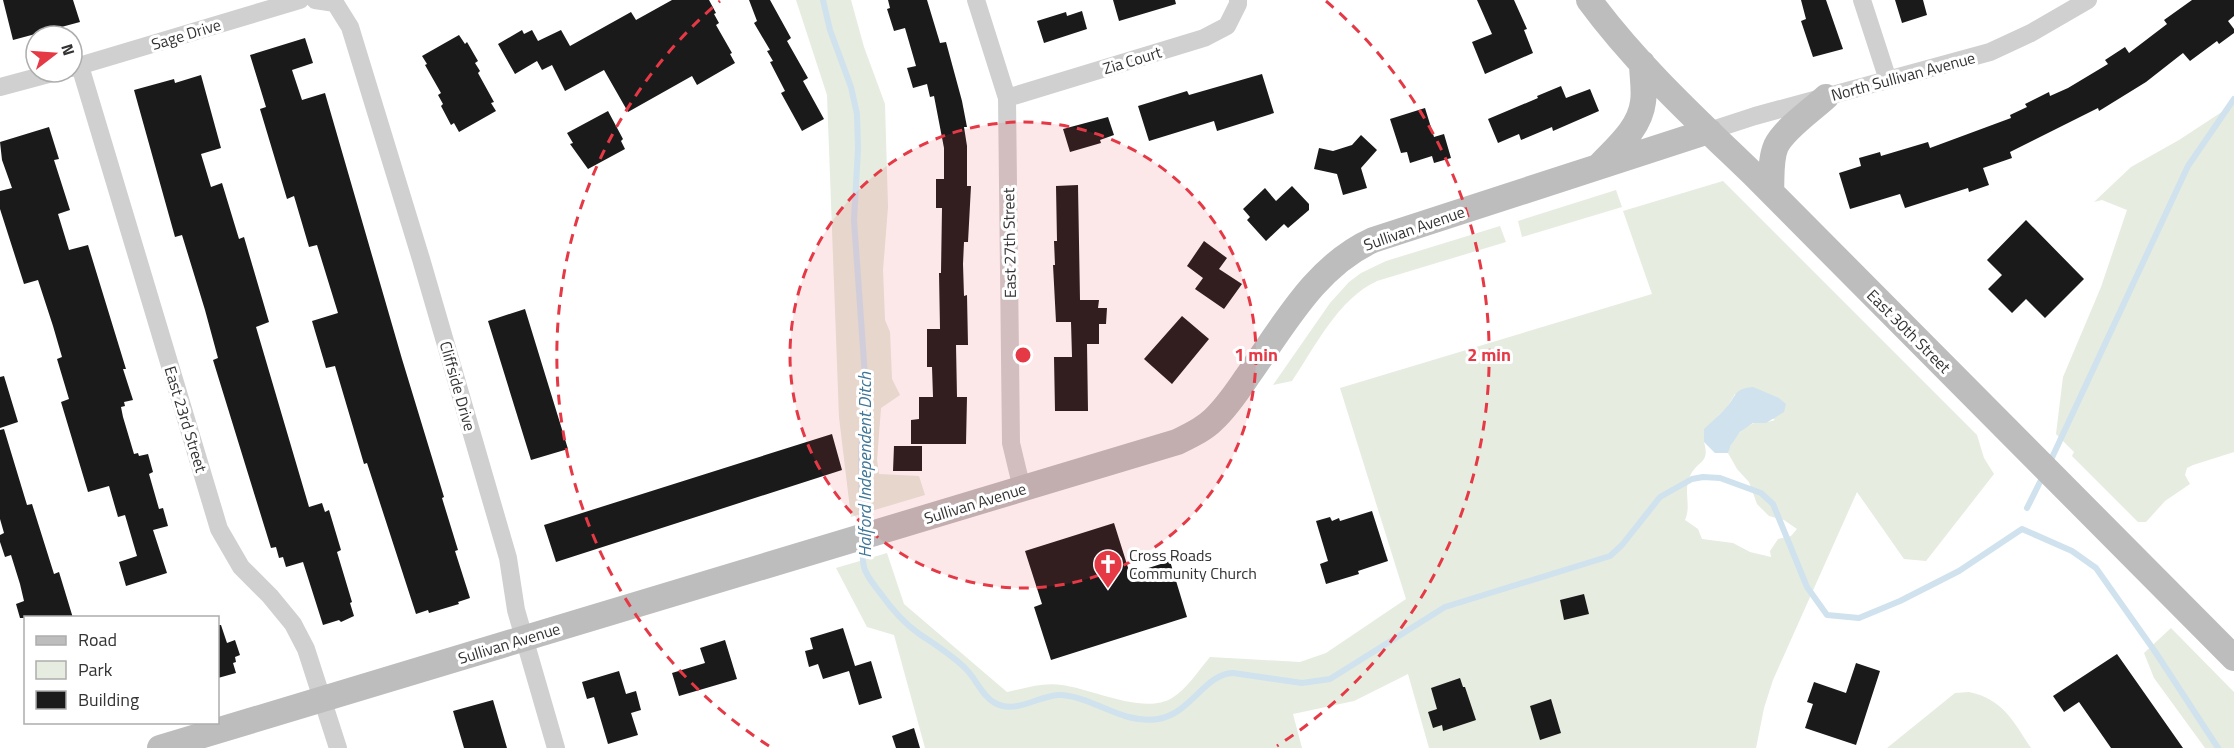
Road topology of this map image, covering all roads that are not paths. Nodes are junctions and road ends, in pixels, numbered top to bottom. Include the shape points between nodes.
1 (300, 0) edge
2 (315, 0) edge
3 (976, 0) edge
4 (1238, 0) edge
5 (1589, 0) edge
6 (1862, 0) edge
7 (2088, 0) edge
8 (1642, 63) junction
9 (84, 65) edge
10 (1888, 80) junction
11 (24, 81) edge
12 (81, 84) edge
13 (0, 87) edge
14 (1826, 97) junction
15 (1007, 98) junction
16 (1709, 131) junction
17 (1600, 166) junction
18 (1772, 192) junction
19 (1022, 489) junction
20 (524, 639) junction
21 (2234, 658) edge
22 (323, 699) junction
23 (160, 748) edge
24 (338, 748) edge
25 (556, 748) edge

1 - 9 street, Sage Drive
2 - 20 street, Cliffside Drive via 335,3 350,27 508,558
3 - 15 street, East 27th Street
4 - 15 street, Zia Court via 1227,26 1204,38
5 - 8 main road, East 30th Street
6 - 10 street
7 - 10 street, North Sullivan Avenue via 1990,52
8 - 16 main road, East 30th Street
8 - 17 main road via 1640,116
10 - 14 street, North Sullivan Avenue
11 - 13 street
12 - 22 street, East 23rd Street via 219,529 241,567 293,624
14 - 16 street, North Sullivan Avenue
14 - 18 main road via 1777,144 1773,153
15 - 19 street, East 27th Street via 1011,443
16 - 17 main road, Sullivan Avenue
16 - 18 main road, East 30th Street
17 - 19 main road, Sullivan Avenue via 1359,246 1312,286 1239,389 1204,427 1164,447
18 - 21 main road, East 30th Street
19 - 20 main road, Sullivan Avenue
20 - 22 main road, Sullivan Avenue
20 - 25 street, Cliffside Drive
22 - 23 main road, Sullivan Avenue
22 - 24 street, East 23rd Street

